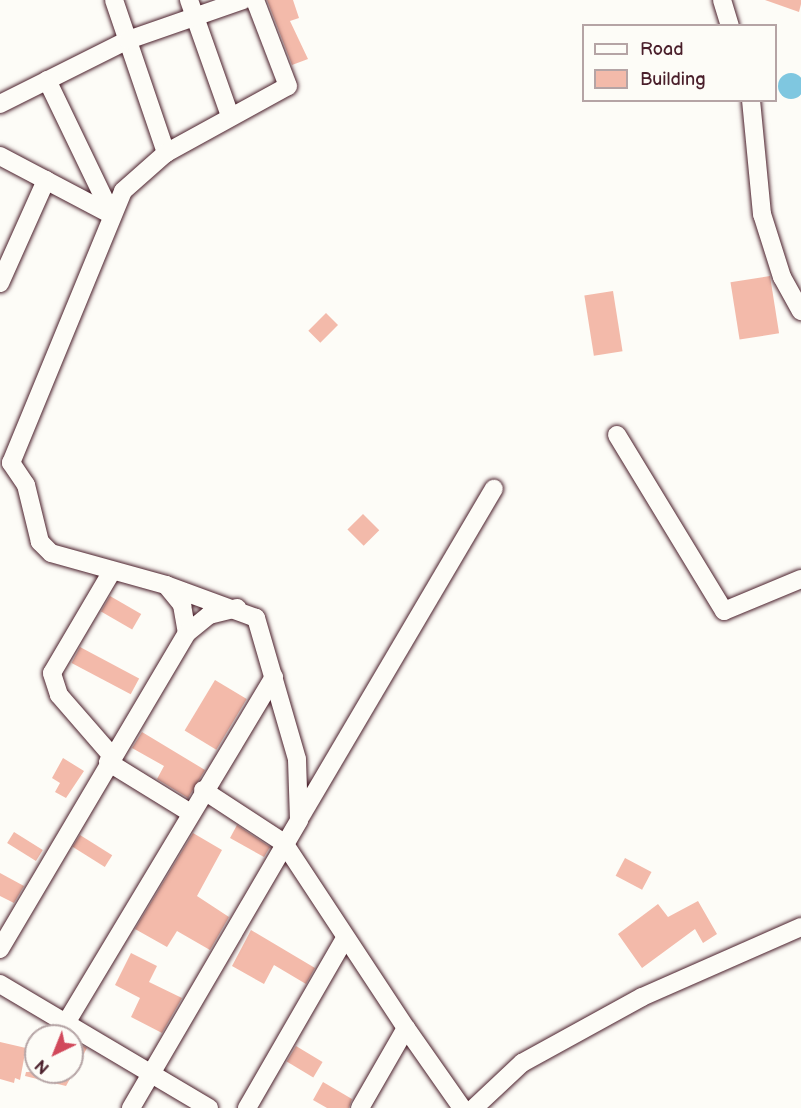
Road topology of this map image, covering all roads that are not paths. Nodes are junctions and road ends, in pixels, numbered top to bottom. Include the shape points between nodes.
1 (114, 0) edge
2 (243, 0) edge
3 (255, 0) edge
4 (722, 0) edge
5 (191, 7) edge
6 (729, 24) edge
7 (128, 40) junction
8 (47, 80) junction
9 (751, 102) edge
10 (0, 104) edge
11 (230, 116) junction
12 (166, 153) junction
13 (0, 156) edge
14 (46, 180) junction
15 (112, 215) junction
16 (0, 283) edge
17 (801, 311) edge
18 (617, 435) dead end
19 (6, 462) edge
20 (494, 489) dead end
21 (112, 571) junction
22 (801, 579) edge
23 (166, 585) junction
24 (239, 608) junction
25 (187, 633) junction
26 (274, 677) junction
27 (110, 759) junction
28 (203, 790) junction
29 (189, 812) junction
30 (299, 820) junction
31 (284, 843) junction
32 (801, 927) edge
33 (345, 938) junction
34 (0, 948) edge
35 (0, 984) edge
36 (66, 1023) junction
37 (405, 1028) junction
38 (150, 1075) junction
39 (131, 1108) edge
40 (209, 1108) edge
41 (247, 1108) edge
42 (360, 1108) edge
43 (462, 1108) edge
44 (474, 1108) edge

1 - 7 street
2 - 5 street
3 - 11 street via 288,86
4 - 6 street
5 - 7 street
5 - 11 street
7 - 8 street
7 - 12 street
8 - 10 street
8 - 15 street
9 - 17 street via 762,214 782,277
11 - 12 street
12 - 15 street via 132,179
13 - 14 street
14 - 15 street
14 - 16 street
15 - 19 street
18 - 22 street via 723,611
19 - 21 street via 26,485 45,548 58,557
20 - 30 street
21 - 23 street
21 - 27 street via 52,673 59,695
23 - 24 street
23 - 25 street via 182,605
24 - 25 street via 209,615
24 - 26 street via 256,618
25 - 27 street
26 - 28 street
26 - 30 street via 297,759
27 - 29 street
27 - 34 street
28 - 29 street
28 - 31 street
29 - 36 street
30 - 31 street
31 - 33 street
31 - 38 street
32 - 44 street via 642,998 528,1060
33 - 37 street
33 - 41 street
35 - 36 street
36 - 38 street
37 - 42 street
37 - 43 street
38 - 39 street
38 - 40 street

